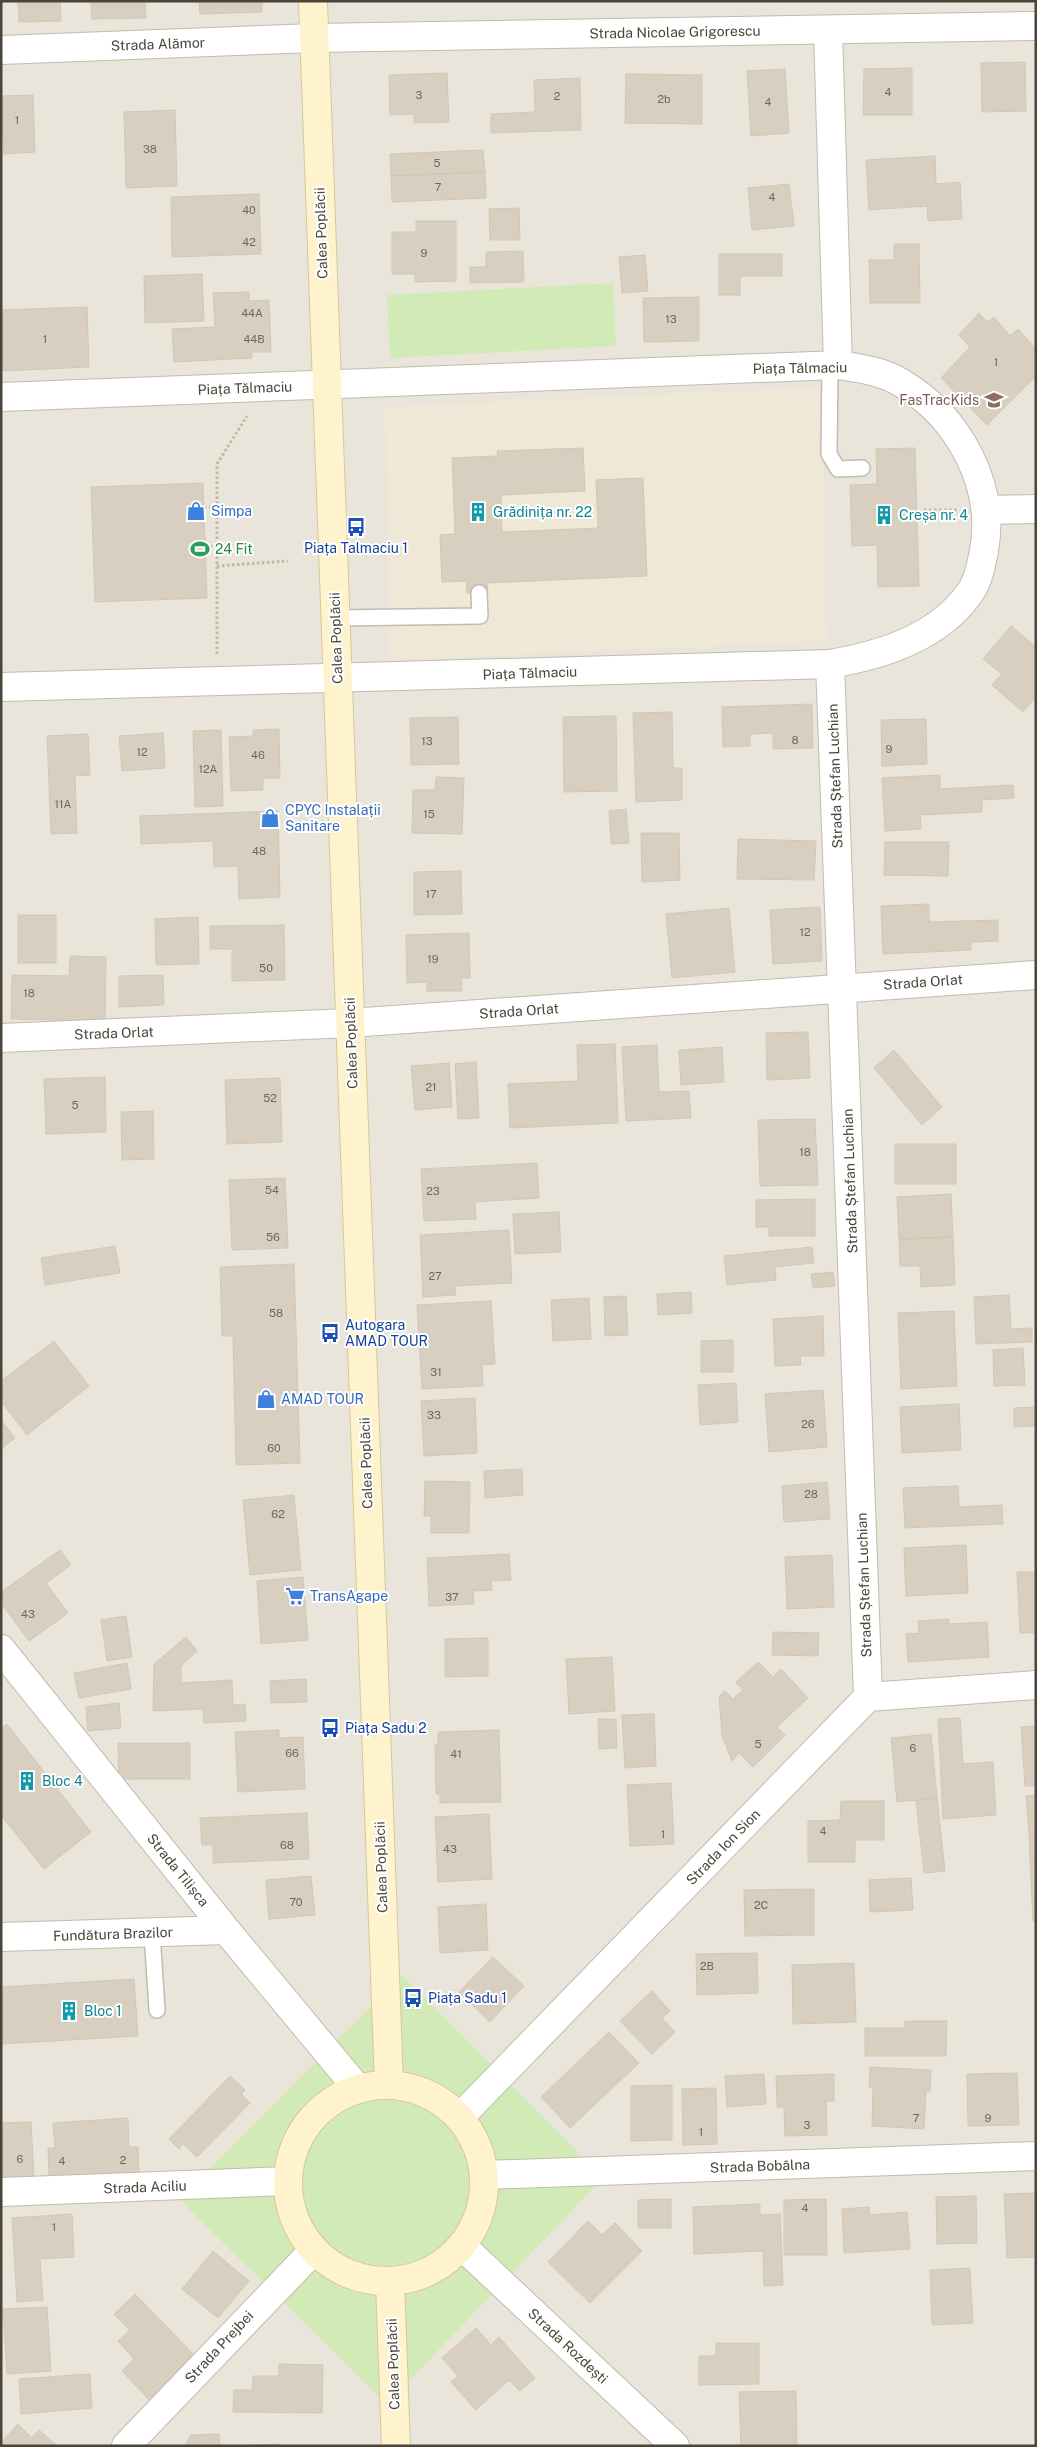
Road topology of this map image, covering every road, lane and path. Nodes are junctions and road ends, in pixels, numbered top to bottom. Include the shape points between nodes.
1 (313, 1) edge
2 (1036, 26) edge
3 (828, 30) junction
4 (314, 38) junction
5 (1, 50) edge
6 (834, 365) junction
7 (327, 385) junction
8 (264, 388) junction
9 (1, 397) edge
10 (862, 468) dead end
11 (217, 506) junction
12 (204, 508) dead end
13 (1036, 509) edge
14 (986, 510) junction
15 (217, 546) junction
16 (205, 547) dead end
17 (288, 561) dead end
18 (218, 566) junction
19 (479, 592) dead end
20 (335, 618) junction
21 (830, 664) junction
22 (338, 678) junction
23 (217, 681) junction
24 (1, 687) edge
25 (1036, 974) edge
26 (842, 987) junction
27 (350, 1023) junction
28 (1, 1038) edge
29 (1, 1649) edge
30 (1036, 1684) edge
31 (868, 1697) junction
32 (226, 1930) junction
33 (152, 1932) junction
34 (1, 1937) edge
35 (157, 2010) dead end
36 (389, 2085) junction
37 (358, 2089) junction
38 (460, 2117) junction
39 (1036, 2156) edge
40 (484, 2175) junction
41 (288, 2181) junction
42 (1, 2192) edge
43 (462, 2246) junction
44 (314, 2250) junction
45 (390, 2282) junction
46 (126, 2446) edge
47 (396, 2446) edge
48 (675, 2446) edge

1 - 4 main road, Calea Poplăcii
2 - 3 street, Strada Nicolae Grigorescu
3 - 4 street, Strada Nicolae Grigorescu
3 - 6 street
4 - 5 street, Strada Alămor
4 - 7 main road, Calea Poplăcii
6 - 7 street, Piața Tălmaciu
6 - 10 lane via 829,454 838,469
6 - 14 street, Piața Tălmaciu via 868,369 899,381 941,415 960,439 972,462 982,485
7 - 8 street, Piața Tălmaciu
7 - 20 main road, Calea Poplăcii
8 - 9 street, Piața Tălmaciu
8 - 11 path via 217,464
11 - 12 path
11 - 15 path
13 - 14 street
14 - 21 street, Piața Tălmaciu via 981,568 970,592 953,613 928,632 898,646 863,659
15 - 16 path
15 - 18 path
17 - 18 path
18 - 23 path
19 - 20 lane via 480,616
20 - 22 main road, Calea Poplăcii
21 - 22 street, Piața Tălmaciu
21 - 26 street, Strada Ștefan Luchian
22 - 23 street, Piața Tălmaciu
22 - 27 main road, Calea Poplăcii
23 - 24 street, Piața Tălmaciu
25 - 26 street, Strada Orlat
26 - 27 street, Strada Orlat
26 - 31 street, Strada Ștefan Luchian
27 - 28 street, Strada Orlat
27 - 36 main road, Calea Poplăcii
29 - 32 street, Strada Tilișca
30 - 31 street
31 - 38 street, Strada Ion Sion
32 - 33 street, Fundătura Brazilor
32 - 37 street, Strada Tilișca
33 - 34 street, Fundătura Brazilor
33 - 35 lane
36 - 37 main road
36 - 38 main road via 409,2087 428,2094
37 - 41 main road via 327,2105 303,2131 295,2147
38 - 40 main road via 477,2144
39 - 40 street, Strada Bobâlna
40 - 43 main road via 480,2213
41 - 42 street, Strada Aciliu
41 - 44 main road via 294,2218
43 - 45 main road via 437,2267
43 - 48 street, Strada Rozdești
44 - 45 main road via 326,2261 357,2277
44 - 46 street, Strada Prejbei
45 - 47 main road, Calea Poplăcii

